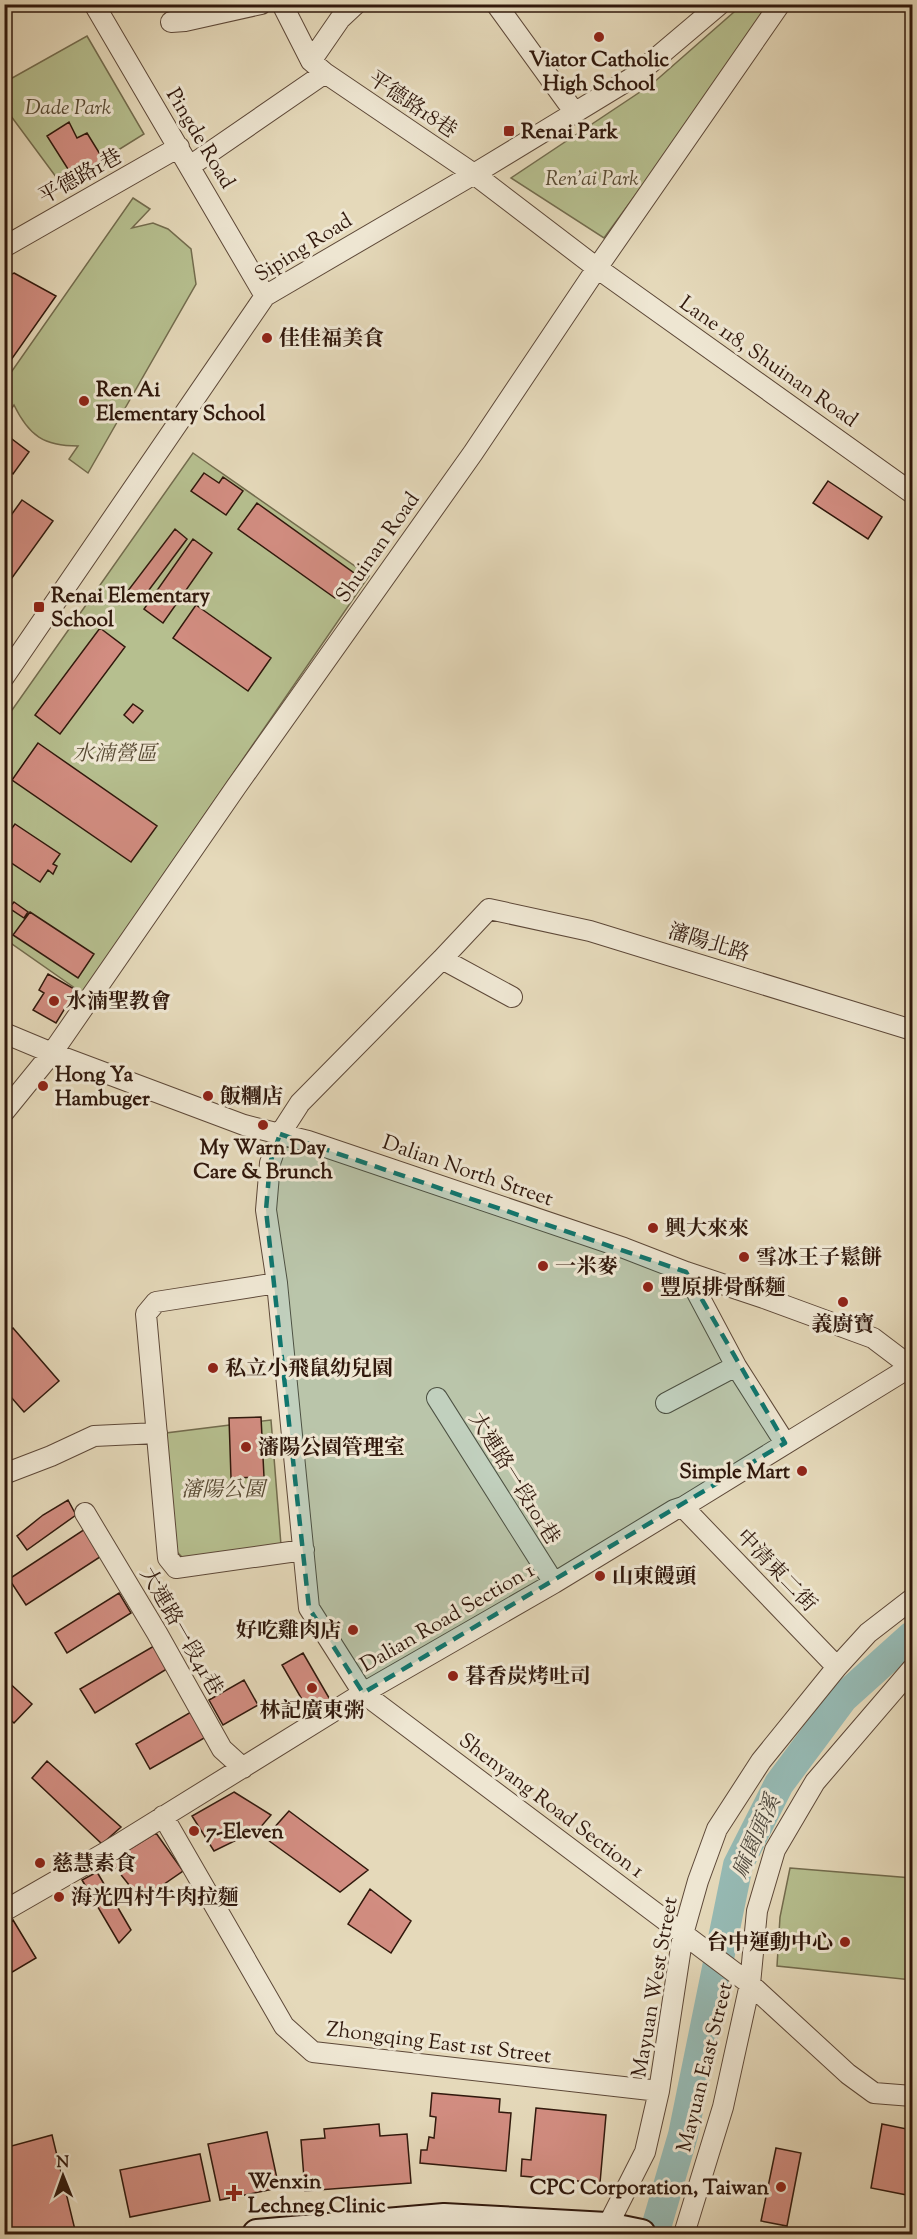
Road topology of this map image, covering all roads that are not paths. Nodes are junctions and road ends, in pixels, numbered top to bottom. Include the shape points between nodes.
1 (94, 4) edge
2 (261, 4) edge
3 (282, 4) edge
4 (356, 4) edge
5 (496, 4) edge
6 (720, 4) edge
7 (780, 4) edge
8 (171, 22) dead end
9 (318, 67) junction
10 (575, 113) junction
11 (179, 147) junction
12 (190, 166) junction
13 (474, 174) junction
14 (4, 247) edge
15 (597, 268) junction
16 (265, 296) junction
17 (912, 493) edge
18 (4, 677) edge
19 (442, 959) junction
20 (512, 997) dead end
21 (912, 1030) edge
22 (4, 1033) edge
23 (52, 1053) junction
24 (4, 1112) edge
25 (280, 1134) junction
26 (686, 1272) junction
27 (277, 1283) junction
28 (736, 1366) junction
29 (911, 1366) edge
30 (436, 1398) dead end
31 (666, 1403) dead end
32 (157, 1433) junction
33 (785, 1443) junction
34 (4, 1474) edge
35 (683, 1507) junction
36 (85, 1513) dead end
37 (304, 1550) junction
38 (554, 1583) junction
39 (912, 1599) edge
40 (837, 1667) junction
41 (912, 1669) edge
42 (363, 1693) junction
43 (243, 1768) junction
44 (162, 1816) junction
45 (4, 1911) edge
46 (690, 1939) junction
47 (750, 1984) junction
48 (659, 2091) junction
49 (912, 2096) edge
50 (608, 2231) edge
51 (257, 2235) edge
52 (641, 2235) edge
53 (684, 2235) edge

1 - 11 street, Pingde Road
2 - 8 street
3 - 9 street
4 - 9 street via 340,19
5 - 10 street
6 - 10 street, Siping Road via 635,76
7 - 15 street, Shuinan Road
9 - 12 street
9 - 13 street, 平德路18巷
10 - 13 street, Siping Road
11 - 12 street, Pingde Road
11 - 14 street, 平德路1巷
12 - 16 street, Pingde Road
13 - 15 street, 平德路18巷
13 - 16 street, Siping Road
15 - 17 street, Lane 118, Shuinan Road
15 - 23 street, Shuinan Road via 473,453
16 - 18 street, Siping Road
19 - 20 street
19 - 21 street, 瀋陽北路 via 489,909 590,931
19 - 25 street via 300,1103
22 - 23 street, Dalian North Street
23 - 24 street, Shuinan Road
23 - 25 street, Dalian North Street via 244,1125
25 - 26 street, Dalian North Street
25 - 27 street via 270,1163 266,1210
26 - 28 street
26 - 29 street, Dalian North Street via 873,1338
27 - 32 street via 156,1302 146,1314
27 - 37 street
28 - 31 street
28 - 33 street
29 - 33 street, Dalian Road Section 1
30 - 38 street, 大連路一段101巷
32 - 34 street via 94,1436
32 - 37 street via 168,1558 176,1568
33 - 35 street, Dalian Road Section 1
35 - 38 street, Dalian Road Section 1
35 - 40 street, 中清東二街
36 - 43 street, 大連路一段41巷 via 222,1749
37 - 42 street via 309,1608
38 - 42 street, Dalian Road Section 1
39 - 40 street, Mayuan West Street via 868,1633
40 - 46 street, Mayuan West Street via 761,1761 717,1829 698,1881
41 - 47 street, Mayuan East Street via 815,1782 775,1850 757,1911
42 - 43 street, Dalian Road Section 1
42 - 46 street, Shenyang Road Section 1
43 - 44 street, Dalian Road Section 1
44 - 45 street, Dalian Road Section 1
44 - 48 street, Zhongqing East 1st Street via 285,2026 313,2052
46 - 47 street, Shenyang Road Section 1
46 - 48 street, Mayuan West Street
47 - 49 street, Shenyang Road Section 1 via 874,2093
47 - 53 street, Mayuan East Street via 723,2108
48 - 50 street, Mayuan West Street via 645,2152
50 - 51 main road via 444,2218
50 - 52 main road

